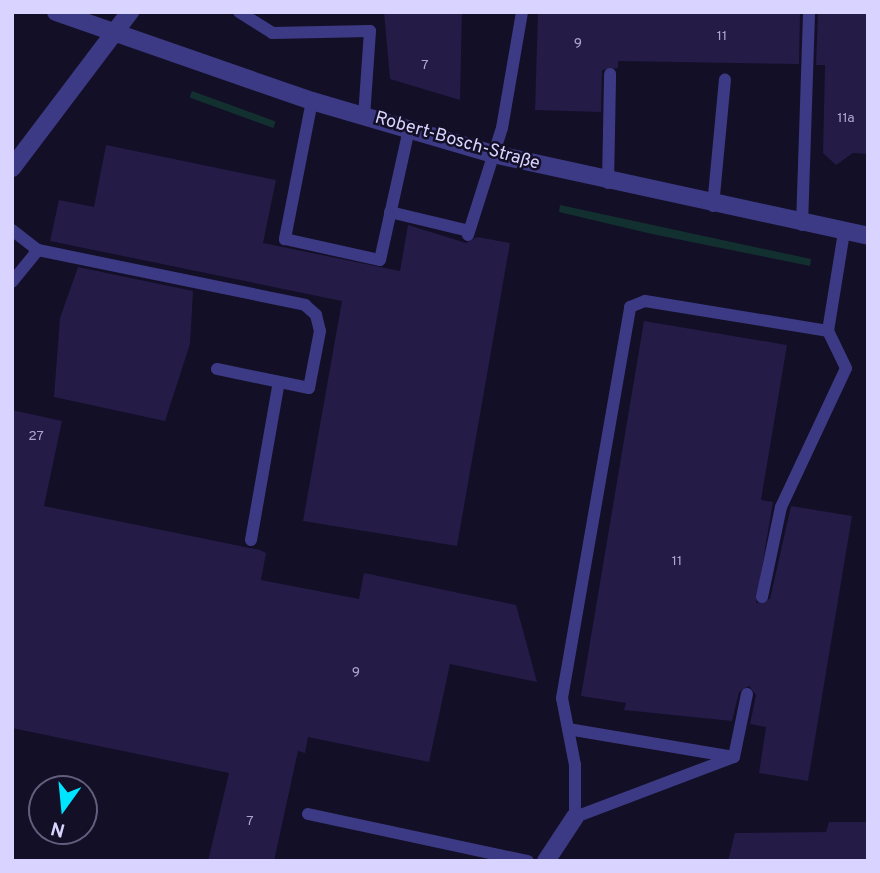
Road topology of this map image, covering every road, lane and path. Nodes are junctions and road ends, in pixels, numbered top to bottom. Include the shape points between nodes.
1 (56, 12) edge
2 (130, 12) edge
3 (239, 12) edge
4 (522, 12) edge
5 (809, 12) edge
6 (113, 32) junction
7 (610, 74) dead end
8 (725, 80) dead end
9 (312, 101) junction
10 (364, 116) junction
11 (409, 130) junction
12 (493, 154) junction
13 (12, 168) edge
14 (608, 183) junction
15 (713, 206) junction
16 (390, 212) junction
17 (802, 225) junction
18 (12, 230) edge
19 (844, 232) junction
20 (868, 236) edge
21 (38, 250) junction
22 (12, 282) edge
23 (828, 331) junction
24 (217, 369) dead end
25 (279, 382) junction
26 (251, 540) dead end
27 (762, 597) dead end
28 (747, 694) dead end
29 (568, 729) junction
30 (734, 757) junction
31 (307, 814) dead end
32 (575, 817) junction
33 (528, 861) edge
34 (546, 861) edge

1 - 6 street, Robert-Bosch-Straße
2 - 6 street
3 - 10 lane via 272,33 370,31
4 - 12 lane via 517,65
5 - 17 lane
6 - 9 street, Robert-Bosch-Straße
6 - 13 street
7 - 14 lane
8 - 15 lane
9 - 10 street, Robert-Bosch-Straße
9 - 16 lane via 285,239 380,260
10 - 11 street, Robert-Bosch-Straße
11 - 12 street, Robert-Bosch-Straße
11 - 16 lane
12 - 14 street, Robert-Bosch-Straße
12 - 16 lane via 469,233
14 - 15 street, Robert-Bosch-Straße
15 - 17 street, Robert-Bosch-Straße
17 - 19 street, Robert-Bosch-Straße
18 - 21 lane
19 - 20 street, Robert-Bosch-Straße
19 - 23 lane
21 - 22 lane
21 - 25 lane via 305,306 320,331 309,388
23 - 27 lane via 845,368 781,507
23 - 29 lane via 645,301 629,307 562,698
24 - 25 lane
25 - 26 lane
28 - 30 lane
29 - 30 lane
29 - 32 lane
30 - 32 lane
31 - 33 lane
32 - 34 street

